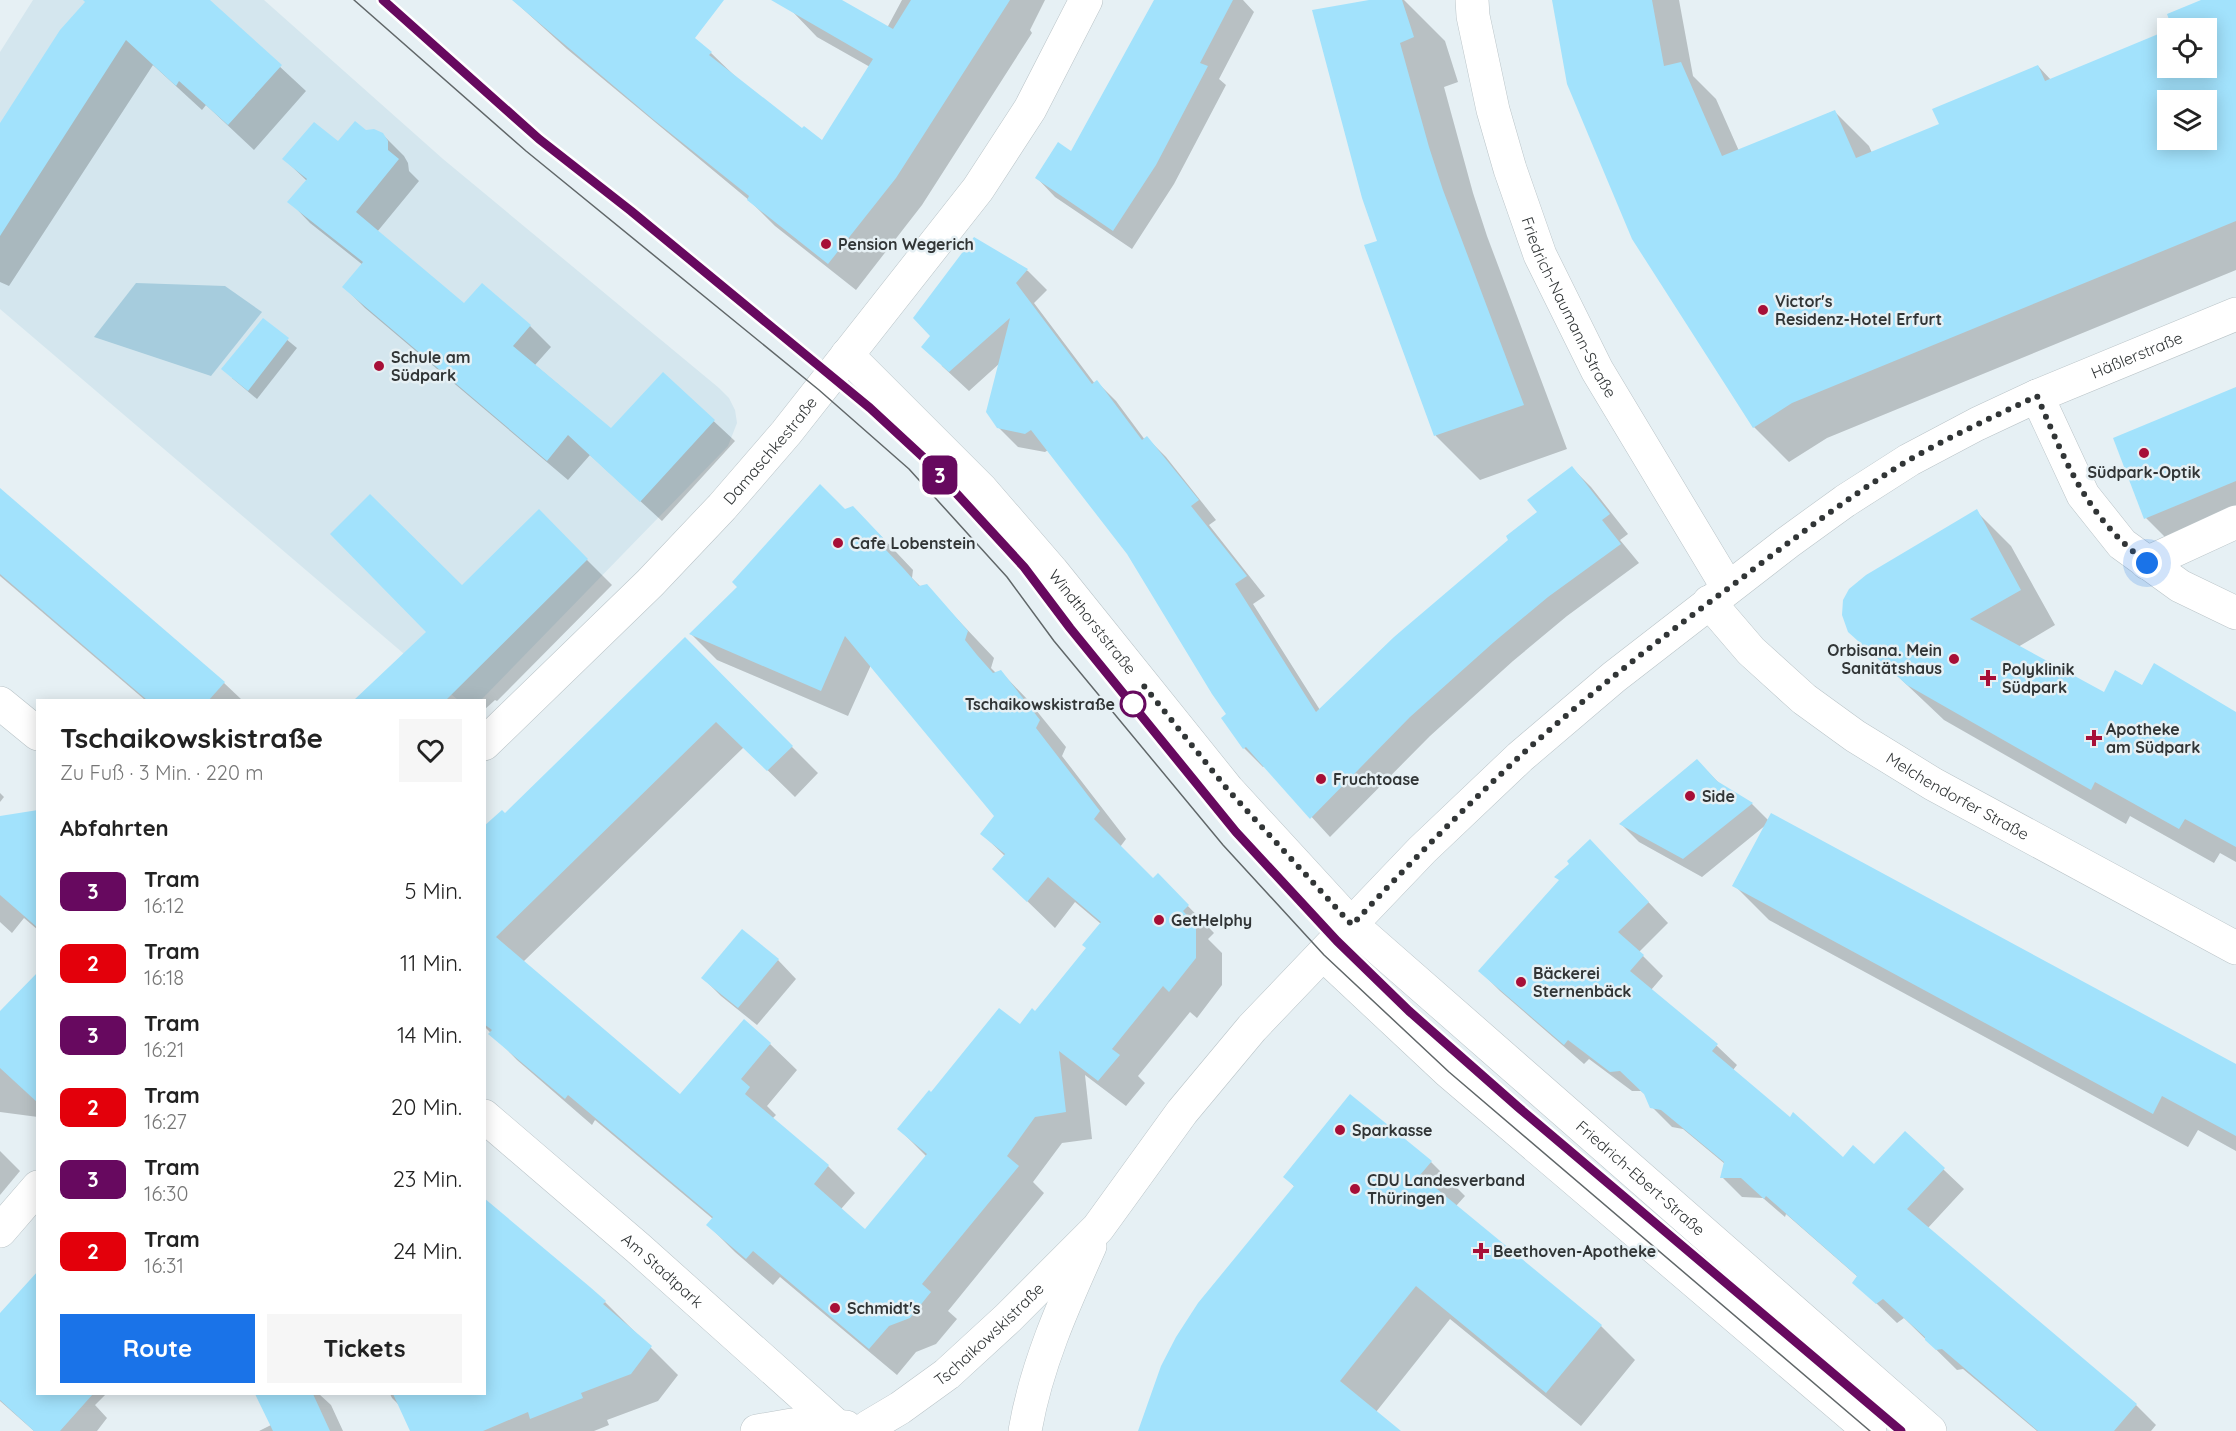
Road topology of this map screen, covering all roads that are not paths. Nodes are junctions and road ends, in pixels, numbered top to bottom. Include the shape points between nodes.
1 (1086, 0) edge
2 (1472, 0) edge
3 (2236, 314) edge
4 (847, 355) junction
5 (2037, 396) junction
6 (2236, 522) edge
7 (2135, 553) junction
8 (1719, 595) junction
9 (2236, 613) edge
10 (0, 703) edge
11 (36, 732) edge
12 (486, 742) edge
13 (1352, 925) junction
14 (2236, 948) edge
15 (1324, 955) junction
16 (486, 1118) edge
17 (36, 1189) edge
18 (1098, 1228) junction
19 (0, 1231) edge
20 (861, 1428) edge
21 (757, 1431) edge
22 (1025, 1431) edge
23 (1870, 1431) edge
24 (1930, 1431) edge

1 - 4 street, Damaschkestraße via 1030,108 978,189
2 - 8 street, Friedrich-Naumann-Straße via 1493,110 1540,255 1597,370
3 - 5 street, Häßlerstraße
4 - 12 street, Damaschkestraße via 722,507 650,583
4 - 13 street, Windthorststraße via 982,490 1228,790
5 - 7 street via 2083,495
5 - 8 street, Häßlerstraße via 1909,460 1845,501
6 - 7 street
7 - 9 street via 2180,586
8 - 13 street, Häßlerstraße via 1520,757 1422,850
8 - 14 street, Melchendorfer Straße via 1751,651 1804,699 1856,736 1933,784
10 - 11 street
13 - 15 street, Häßlerstraße
13 - 24 street, Friedrich-Ebert-Straße
15 - 18 street, Tschaikowskistraße via 1252,1028 1182,1112
15 - 23 street via 1449,1072
16 - 20 street, Am Stadtpark
17 - 19 street
18 - 20 street, Tschaikowskistraße via 947,1374 900,1408
18 - 22 street, Tschaikowskistraße via 1057,1320 1030,1399
20 - 21 street via 792,1425

